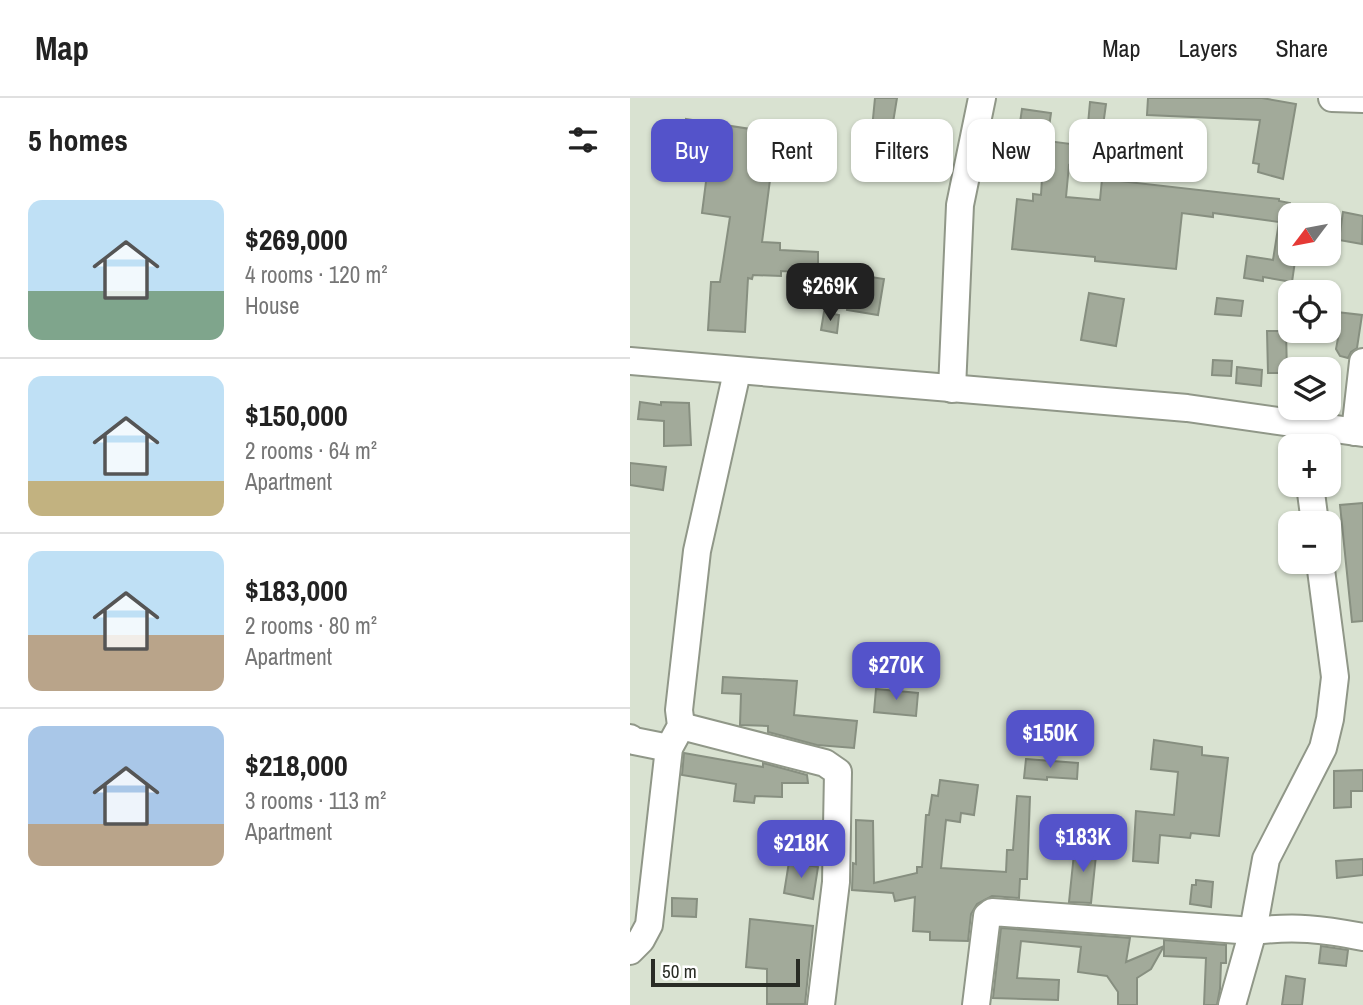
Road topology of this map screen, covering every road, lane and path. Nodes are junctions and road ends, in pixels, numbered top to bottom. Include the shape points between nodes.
1 (982, 98) edge
2 (1332, 98) edge
3 (1363, 99) edge
4 (630, 361) edge
5 (1363, 362) edge
6 (737, 372) junction
7 (952, 389) junction
8 (1359, 432) edge
9 (1300, 434) edge
10 (1322, 434) edge
11 (1322, 574) edge
12 (675, 737) junction
13 (630, 738) edge
14 (1253, 931) junction
15 (1363, 937) edge
16 (630, 951) edge
17 (821, 1005) edge
18 (976, 1005) edge
19 (1232, 1005) edge

1 - 7 street via 960,205
2 - 3 street
4 - 6 street
5 - 8 street
6 - 7 street
6 - 12 street via 698,551
7 - 9 street via 1186,408
8 - 10 street
11 - 14 street via 1335,677 1330,719 1323,748 1266,859
12 - 13 street
12 - 16 street via 649,925
12 - 17 street via 825,763 838,772 836,882
14 - 15 street via 1289,926
14 - 18 street via 992,912 987,916
14 - 19 street

